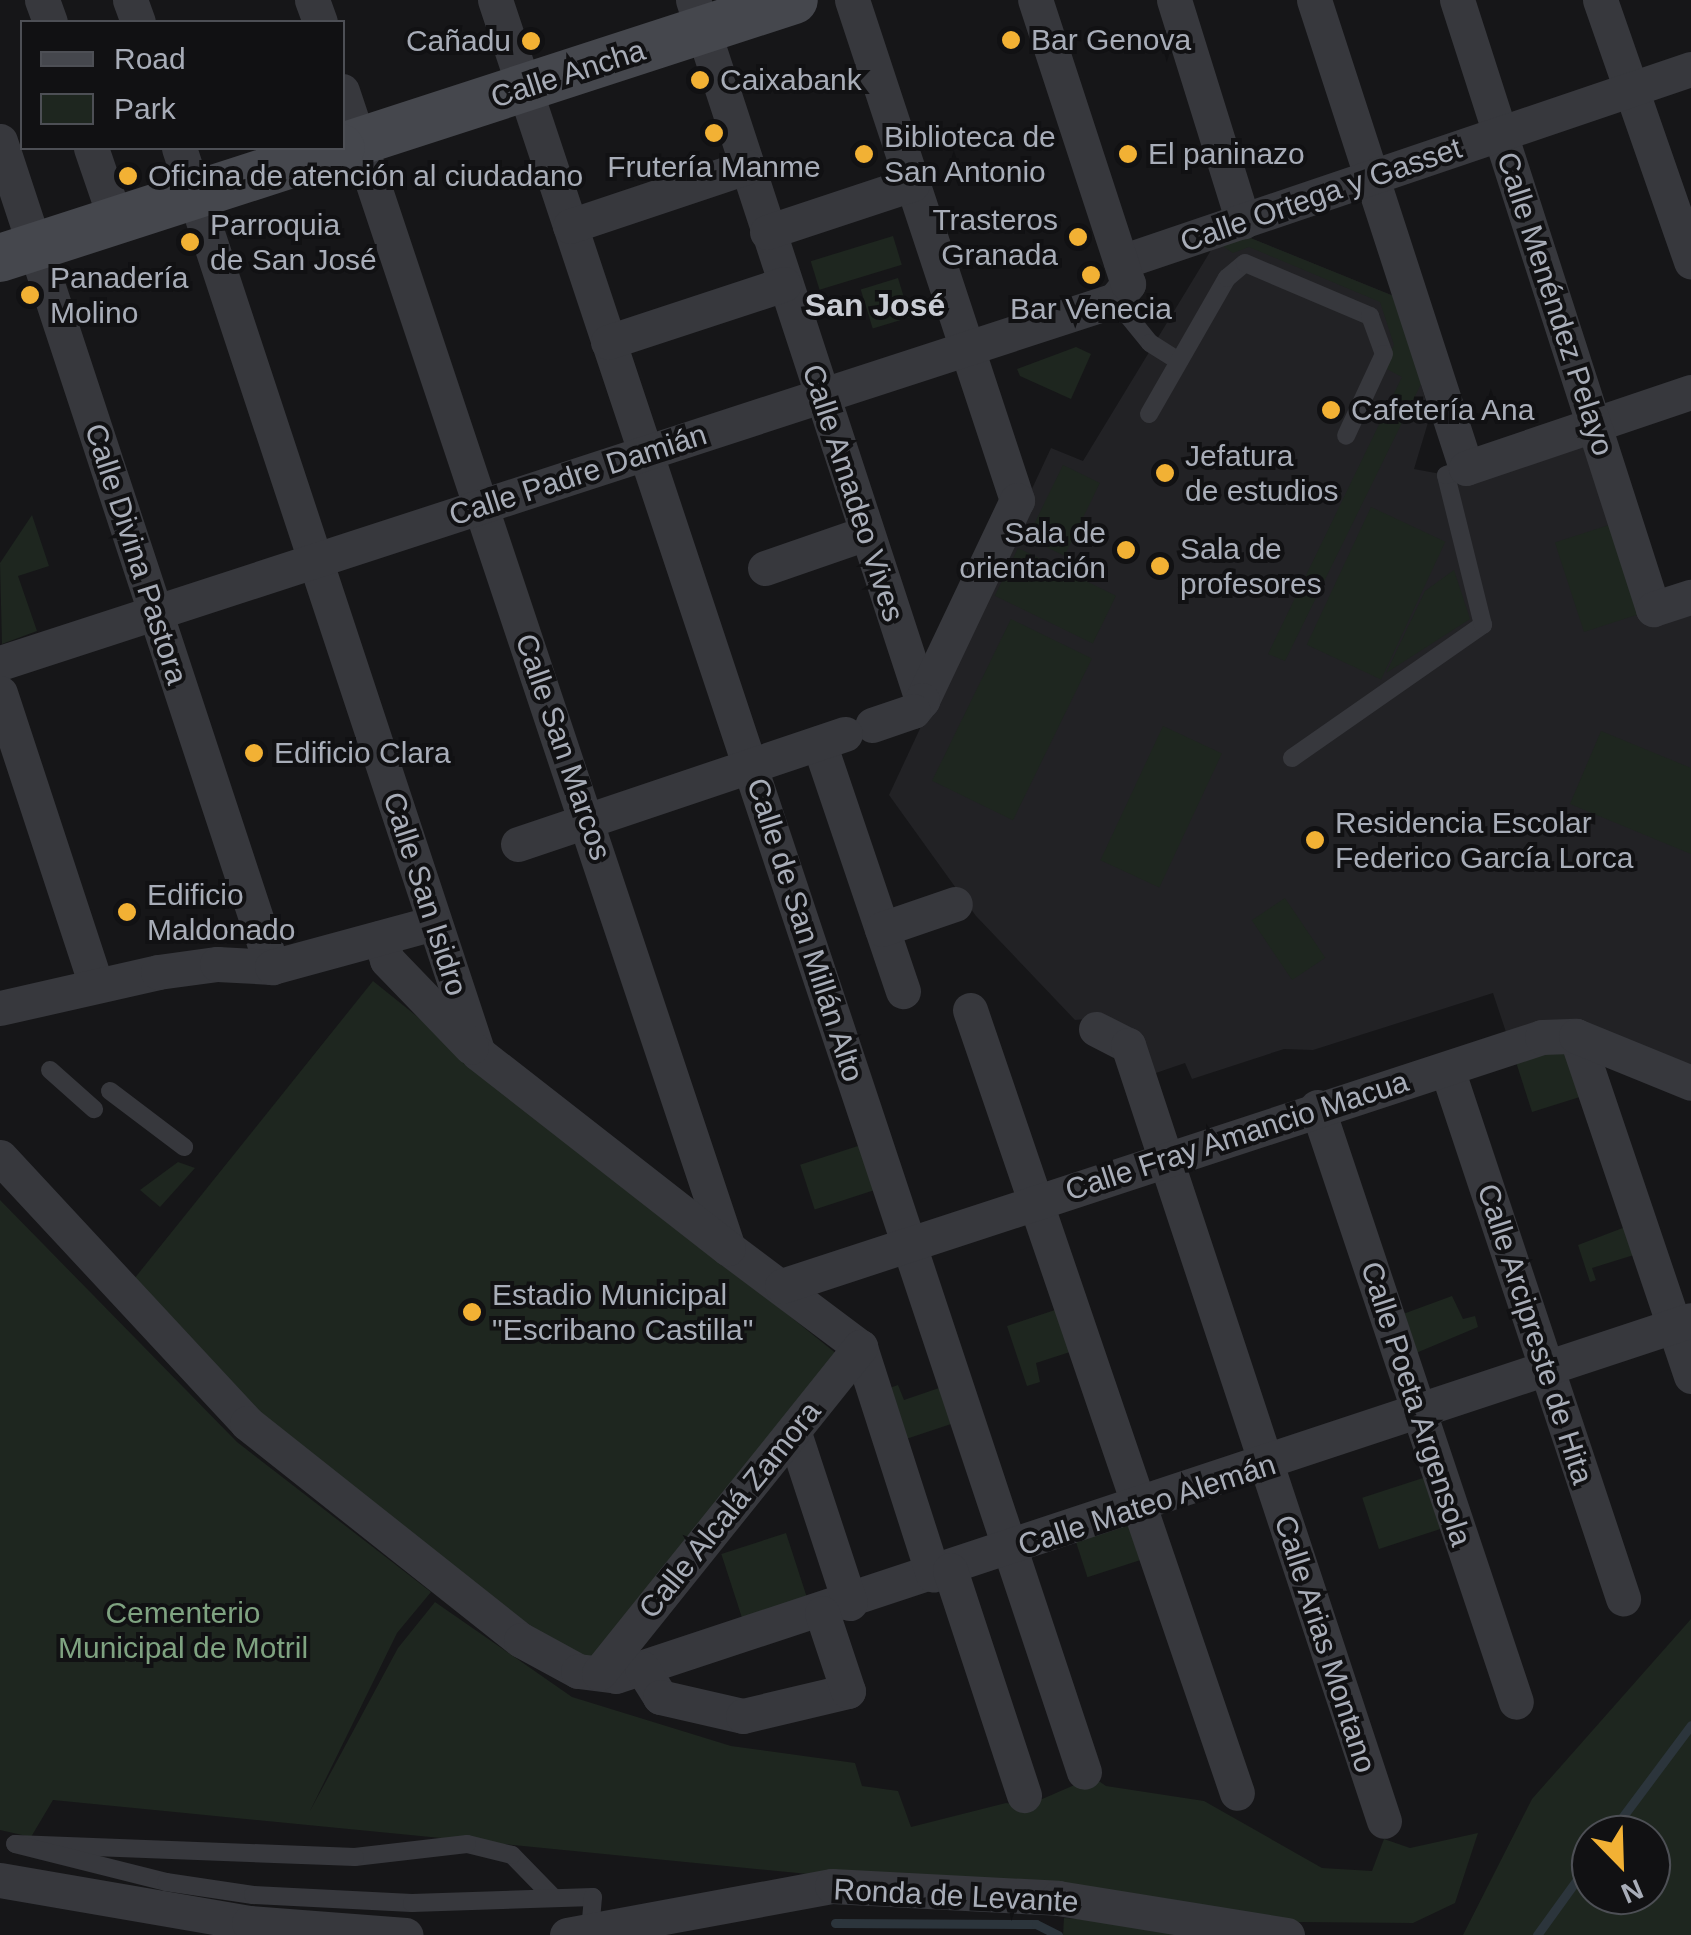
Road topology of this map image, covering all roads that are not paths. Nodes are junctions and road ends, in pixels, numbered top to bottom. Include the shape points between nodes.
1 (495, 0) edge
2 (794, 0) edge
3 (852, 0) edge
4 (1035, 0) edge
5 (1174, 0) edge
6 (1314, 0) edge
7 (1457, 0) edge
8 (1600, 0) edge
9 (698, 15) edge
10 (1691, 69) edge
11 (524, 88) junction
12 (1631, 89) junction
13 (345, 118) edge
14 (1501, 134) junction
15 (0, 142) edge
16 (348, 145) edge
17 (92, 150) edge
18 (181, 150) edge
19 (333, 150) edge
20 (746, 168) junction
21 (1372, 178) junction
22 (912, 184) junction
23 (195, 195) junction
24 (116, 221) junction
25 (1244, 221) junction
26 (570, 226) junction
27 (767, 232) junction
28 (17, 253) edge
29 (1121, 262) junction
30 (1691, 262) edge
31 (784, 284) junction
32 (1115, 300) junction
33 (608, 342) junction
34 (965, 349) junction
35 (1180, 360) junction
36 (1691, 392) edge
37 (820, 396) junction
38 (1148, 414) dead end
39 (1595, 425) junction
40 (1346, 436) dead end
41 (646, 454) junction
42 (1466, 468) junction
43 (482, 506) junction
44 (866, 533) junction
45 (315, 560) junction
46 (765, 568) dead end
47 (1691, 596) edge
48 (155, 612) junction
49 (0, 663) edge
50 (0, 693) edge
51 (922, 700) junction
52 (846, 734) junction
53 (1292, 758) dead end
54 (750, 766) junction
55 (588, 820) junction
56 (518, 844) dead end
57 (954, 904) dead end
58 (434, 923) junction
59 (882, 928) junction
60 (380, 938) junction
61 (276, 976) junction
62 (95, 982) junction
63 (902, 991) dead end
64 (0, 1008) edge
65 (970, 1010) dead end
66 (1096, 1029) dead end
67 (1576, 1036) junction
68 (478, 1054) junction
69 (1447, 1069) junction
70 (50, 1070) dead end
71 (1691, 1083) edge
72 (110, 1091) dead end
73 (1317, 1107) junction
74 (94, 1109) dead end
75 (184, 1147) dead end
76 (0, 1157) edge
77 (1164, 1158) junction
78 (1036, 1200) junction
79 (909, 1243) junction
80 (728, 1248) junction
81 (782, 1286) junction
82 (1683, 1323) edge
83 (860, 1347) junction
84 (1548, 1370) junction
85 (1691, 1376) edge
86 (1420, 1414) junction
87 (794, 1433) junction
88 (1266, 1465) junction
89 (1139, 1507) junction
90 (1010, 1550) junction
91 (942, 1572) junction
92 (1623, 1598) dead end
93 (836, 1608) junction
94 (642, 1668) junction
95 (599, 1673) junction
96 (1516, 1702) dead end
97 (1084, 1772) dead end
98 (1238, 1794) dead end
99 (1024, 1795) dead end
100 (1384, 1821) dead end
101 (7, 1844) edge
102 (0, 1880) edge
103 (553, 1897) junction
104 (578, 1933) edge
105 (406, 1935) edge
106 (1287, 1935) edge

1 - 11 street, Calle de San Millán Alto
2 - 9 main road, Calle Ancha
3 - 22 street
4 - 29 street
5 - 25 street
6 - 21 street
7 - 14 street, Calle Menéndez Pelayo
8 - 12 street
9 - 11 main road, Calle Ancha
9 - 20 street, Calle Amadeo Vives
10 - 12 street, Calle Ortega y Gasset
11 - 16 main road, Calle Ancha
11 - 26 street, Calle de San Millán Alto
12 - 14 street, Calle Ortega y Gasset
12 - 30 street
13 - 16 street, Calle San Marcos
14 - 21 street, Calle Ortega y Gasset
14 - 39 street, Calle Menéndez Pelayo
15 - 28 street, Calle Divina Pastora
16 - 43 street, Calle San Marcos
17 - 24 street
18 - 23 street, Calle San Isidro
19 - 23 main road, Calle Ancha
20 - 26 street
20 - 27 street, Calle Amadeo Vives
21 - 25 street, Calle Ortega y Gasset
21 - 42 street
22 - 27 street
22 - 34 street
23 - 24 main road, Calle Ancha
23 - 45 street, Calle San Isidro
24 - 28 main road, Calle Ancha
25 - 29 street, Calle Ortega y Gasset
26 - 33 street, Calle de San Millán Alto
27 - 31 street, Calle Amadeo Vives
28 - 48 street, Calle Divina Pastora
29 - 32 street via 1128,284
31 - 33 street
31 - 37 street, Calle Amadeo Vives
32 - 34 street, Calle Padre Damián
32 - 35 lane via 1150,343
33 - 41 street, Calle de San Millán Alto
34 - 37 street, Calle Padre Damián
34 - 51 street via 1017,500
35 - 38 lane
35 - 40 lane via 1227,278 1245,263 1265,267 1370,316 1384,354
36 - 39 street
37 - 41 street, Calle Padre Damián
37 - 44 street, Calle Amadeo Vives
39 - 42 street
39 - 47 street, Calle Menéndez Pelayo via 1653,609
41 - 43 street, Calle Padre Damián
41 - 54 street, Calle de San Millán Alto
42 - 53 lane via 1446,475 1483,625
43 - 45 street, Calle Padre Damián
43 - 55 street, Calle San Marcos
44 - 46 street
44 - 51 street, Calle Amadeo Vives
45 - 48 street, Calle Padre Damián
45 - 58 street, Calle San Isidro
48 - 49 street, Calle Padre Damián
48 - 61 street, Calle Divina Pastora
50 - 62 street
51 - 52 street via 913,712
52 - 54 street
52 - 59 street
54 - 55 street
54 - 79 street, Calle de San Millán Alto
55 - 56 street
55 - 80 street, Calle San Marcos
57 - 59 street
58 - 60 street
58 - 68 street, Calle San Isidro
59 - 63 street
60 - 61 street
60 - 68 street via 387,960
61 - 62 street via 218,964
62 - 64 street
65 - 78 street
66 - 77 street, Calle Arias Montano via 1128,1045
67 - 69 street, Calle Fray Amancio Macua via 1542,1037
67 - 71 street, Calle Fray Amancio Macua
67 - 82 street
68 - 80 street
69 - 73 street, Calle Fray Amancio Macua
69 - 84 street, Calle Arcipreste de Hita
70 - 74 lane
72 - 75 lane
73 - 77 street, Calle Fray Amancio Macua
73 - 86 street, Calle Poeta Argensola
76 - 95 street via 246,1423 521,1640 578,1670
77 - 78 street, Calle Fray Amancio Macua
77 - 88 street, Calle Arias Montano
78 - 79 street, Calle Fray Amancio Macua
78 - 89 street
79 - 81 street, Calle Fray Amancio Macua
79 - 90 street, Calle de San Millán Alto
80 - 81 street
81 - 83 street
82 - 84 street, Calle Mateo Alemán
82 - 85 street
83 - 87 street, Calle Alcalá Zamora
83 - 91 street
84 - 86 street, Calle Mateo Alemán
84 - 92 street, Calle Arcipreste de Hita
86 - 88 street, Calle Mateo Alemán
86 - 96 street, Calle Poeta Argensola
87 - 93 street
87 - 95 street, Calle Alcalá Zamora
88 - 89 street, Calle Mateo Alemán
88 - 100 street, Calle Arias Montano
89 - 90 street, Calle Mateo Alemán
89 - 98 street
90 - 91 street, Calle Mateo Alemán
90 - 97 street, Calle de San Millán Alto
91 - 93 street, Calle Mateo Alemán
91 - 99 street
93 - 94 street, Calle Mateo Alemán
93 - 94 street via 848,1691 742,1716 660,1696
94 - 95 street, Calle Mateo Alemán
101 - 103 lane via 205,1890 412,1903
101 - 103 lane via 354,1857 467,1844 512,1855
102 - 105 street via 249,1923
103 - 104 lane via 592,1897
104 - 106 street, Ronda de Levante via 832,1886 1058,1898

